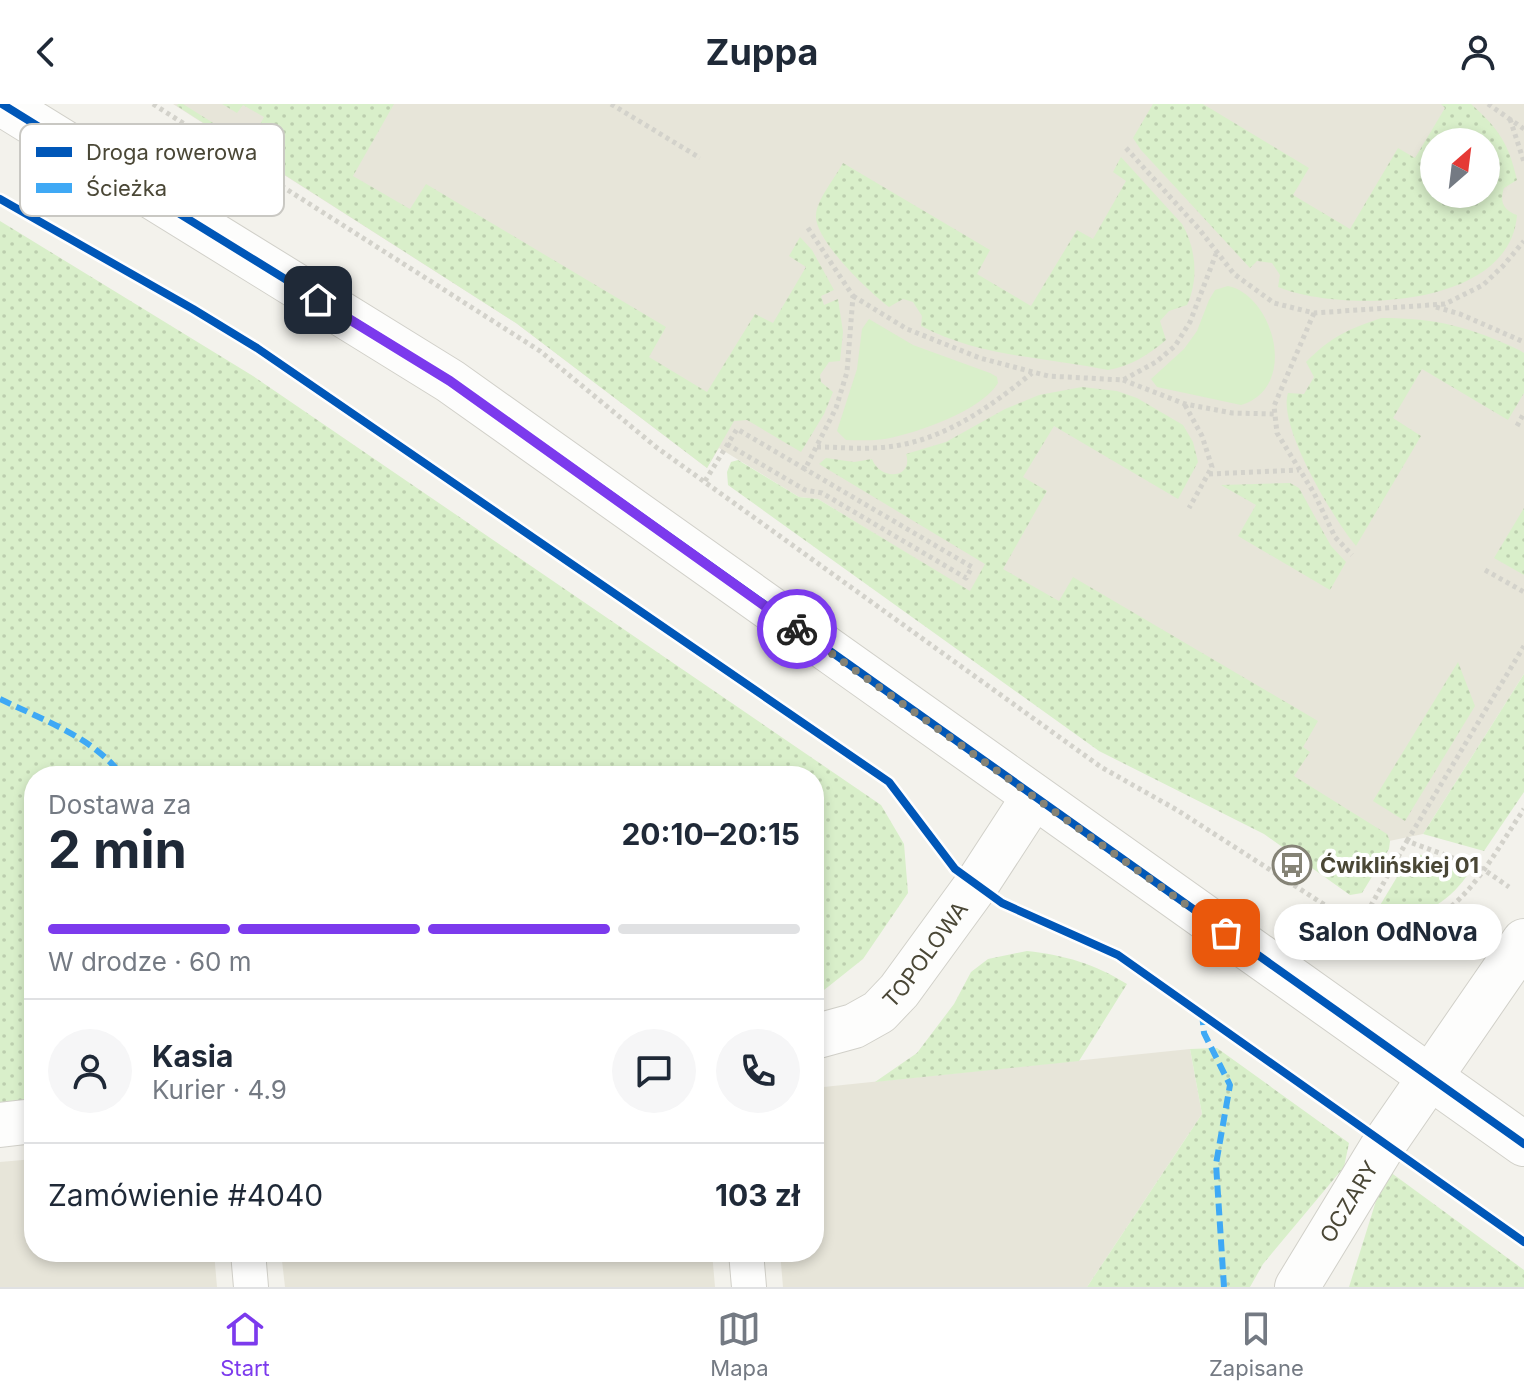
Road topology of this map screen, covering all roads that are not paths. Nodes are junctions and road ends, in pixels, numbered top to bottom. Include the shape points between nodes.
1 (2, 104) edge
2 (34, 124) edge
3 (183, 216) edge
4 (1033, 798) junction
5 (1524, 941) edge
6 (824, 1034) edge
7 (1428, 1078) junction
8 (24, 1122) edge
9 (0, 1125) edge
10 (1524, 1144) edge
11 (249, 1262) edge
12 (747, 1262) edge
13 (251, 1287) edge
14 (749, 1287) edge
15 (1297, 1287) edge

1 - 2 street
3 - 4 street via 450,381
4 - 6 street, TOPOLOWA via 899,991 879,1012
4 - 7 street
5 - 7 street, OCZARY
7 - 10 street
7 - 15 street, OCZARY
8 - 9 street
11 - 13 lane
12 - 14 lane

